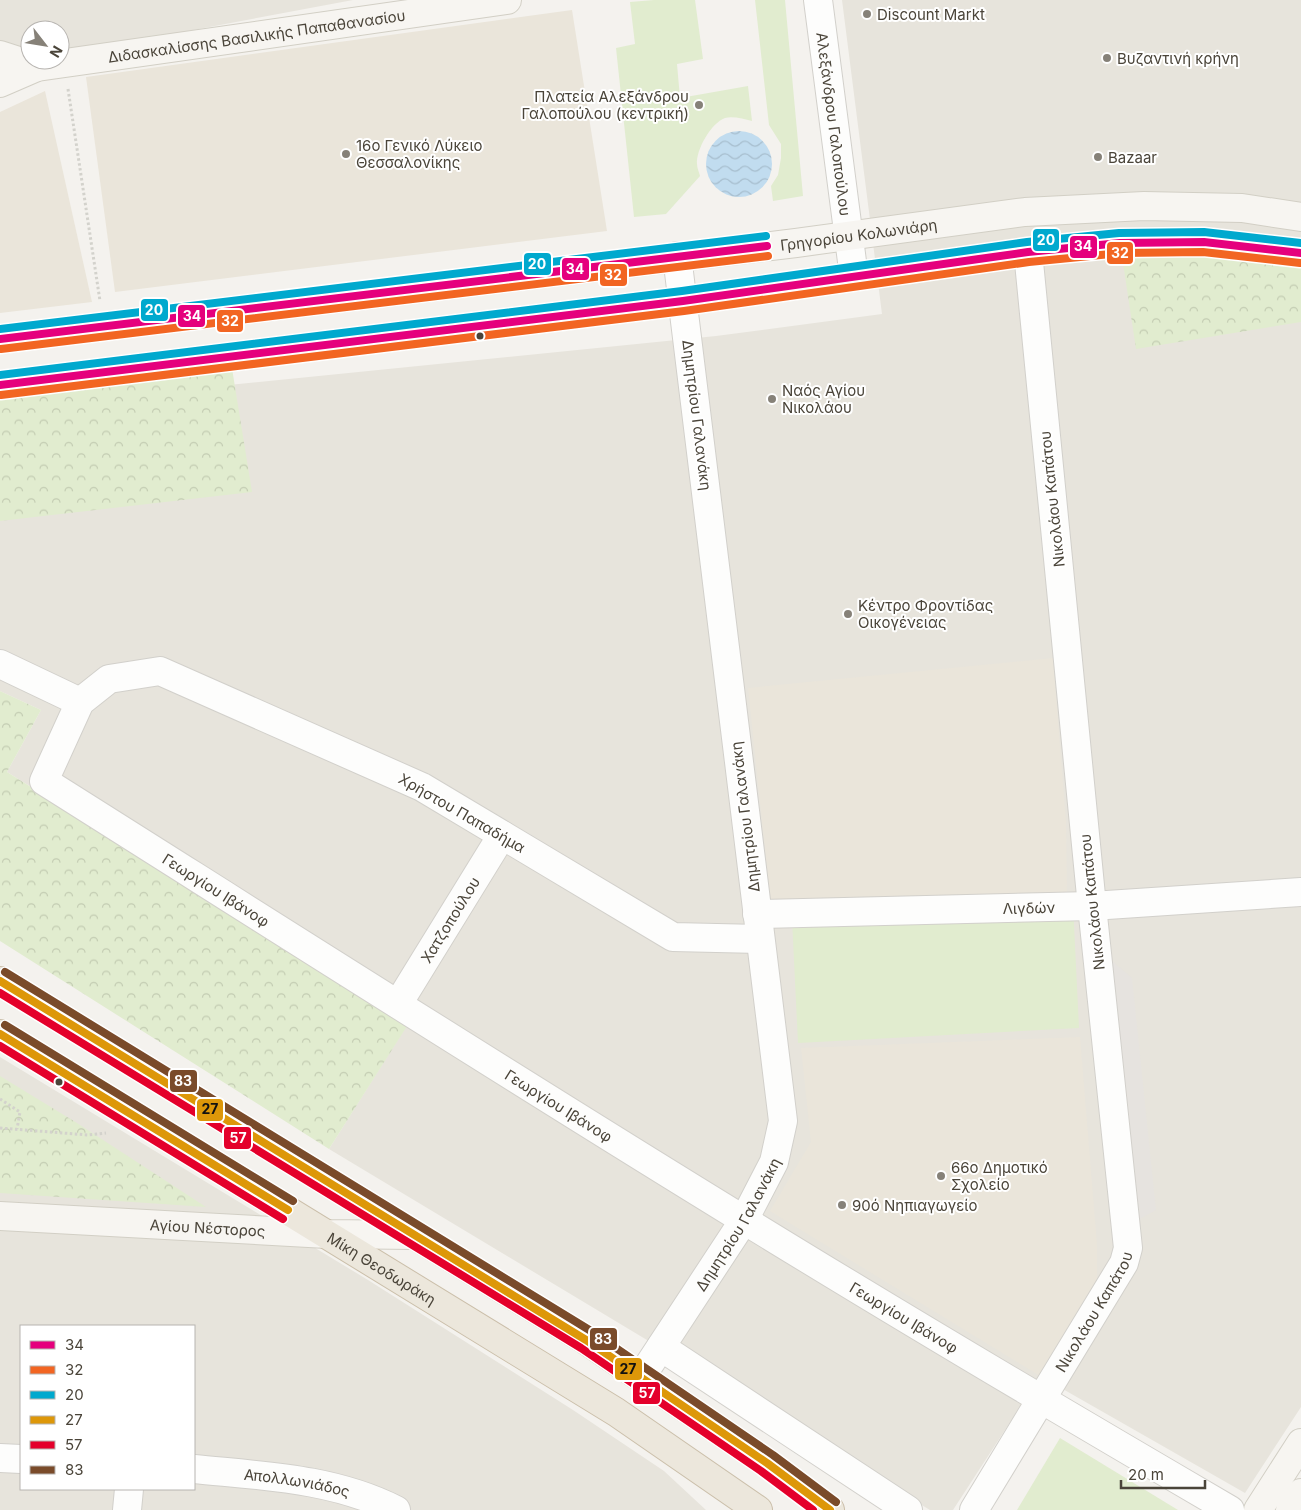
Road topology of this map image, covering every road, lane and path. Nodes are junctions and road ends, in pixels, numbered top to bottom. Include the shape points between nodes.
1 (507, 0) edge
2 (818, 0) edge
3 (0, 55) edge
4 (20, 61) edge
5 (70, 62) edge
6 (30, 70) edge
7 (65, 70) edge
8 (0, 83) edge
9 (1301, 217) edge
10 (848, 236) junction
11 (1028, 252) junction
12 (1301, 253) edge
13 (677, 256) junction
14 (854, 277) junction
15 (682, 301) junction
16 (104, 326) junction
17 (0, 339) edge
18 (0, 385) edge
19 (0, 664) edge
20 (80, 702) junction
21 (502, 835) junction
22 (1301, 892) edge
23 (1092, 906) junction
24 (758, 927) junction
25 (0, 981) edge
26 (398, 1004) junction
27 (0, 1034) edge
28 (0, 1099) edge
29 (124, 1110) junction
30 (0, 1128) edge
31 (17, 1129) junction
32 (0, 1216) edge
33 (744, 1220) junction
34 (327, 1234) junction
35 (414, 1235) junction
36 (660, 1347) junction
37 (641, 1377) junction
38 (1041, 1399) junction
39 (1301, 1443) edge
40 (0, 1458) edge
41 (20, 1459) edge
42 (195, 1469) edge
43 (129, 1490) edge
44 (1301, 1493) edge
45 (754, 1509) edge
46 (127, 1510) edge
47 (396, 1510) edge
48 (830, 1510) edge
49 (908, 1510) edge
50 (974, 1510) edge
51 (1230, 1510) edge
52 (1258, 1510) edge
53 (1290, 1510) edge

1 - 5 main road, Διδασκαλίσσης Βασιλικής Παπαθανασίου
2 - 10 street, Αλεξάνδρου Γαλοπούλου
3 - 4 main road, Διδασκαλίσσης Βασιλικής Παπαθανασίου
6 - 8 main road, Διδασκαλίσσης Βασιλικής Παπαθανασίου
7 - 16 path
9 - 10 main road, Γρηγορίου Κολωνιάρη via 1242,208 1144,206 1026,212
10 - 13 main road, Γρηγορίου Κολωνιάρη
10 - 14 street, Αλεξάνδρου Γαλοπούλου
11 - 12 main road via 1120,243 1204,242
11 - 14 main road
11 - 23 street, Νικολάου Καπάτου
13 - 15 street, Δημητρίου Γαλανάκη
13 - 16 main road, Γρηγορίου Κολωνιάρη
14 - 15 main road
15 - 18 main road
15 - 24 street, Δημητρίου Γαλανάκη
16 - 17 main road, Γρηγορίου Κολωνιάρη
19 - 20 street
20 - 21 street, Χρήστου Παπαδήμα via 109,679 160,671 422,787
20 - 26 street, Γεωργίου Ιβάνοφ via 44,781
21 - 24 street, Χρήστου Παπαδήμα via 673,936
21 - 26 street, Χατζοπούλου
22 - 23 street, Λιγδών
23 - 24 street, Λιγδών
23 - 38 street, Νικολάου Καπάτου via 1128,1248 1124,1263
24 - 33 street, Δημητρίου Γαλανάκη via 783,1121 774,1162
25 - 35 highway
26 - 33 street, Γεωργίου Ιβάνοφ
27 - 29 highway, Μίκη Θεοδωράκη
28 - 31 path via 20,1112
29 - 31 path via 116,1132 88,1135
29 - 34 highway, Μίκη Θεοδωράκη
30 - 31 path
32 - 34 main road, Αγίου Νέστορος
33 - 36 street, Δημητρίου Γαλανάκη
33 - 38 street, Γεωργίου Ιβάνοφ
34 - 35 main road, Αγίου Νέστορος
34 - 45 highway, Μίκη Θεοδωράκη via 616,1412
35 - 37 highway
36 - 37 street, Δημητρίου Γαλανάκη
36 - 49 street
37 - 48 highway via 767,1462
38 - 50 street, Νικολάου Καπάτου
38 - 51 street, Γεωργίου Ιβάνοφ
39 - 52 main road
40 - 41 street
42 - 47 street, Απολλωνιάδος via 316,1482 356,1493
43 - 46 street
44 - 53 main road

